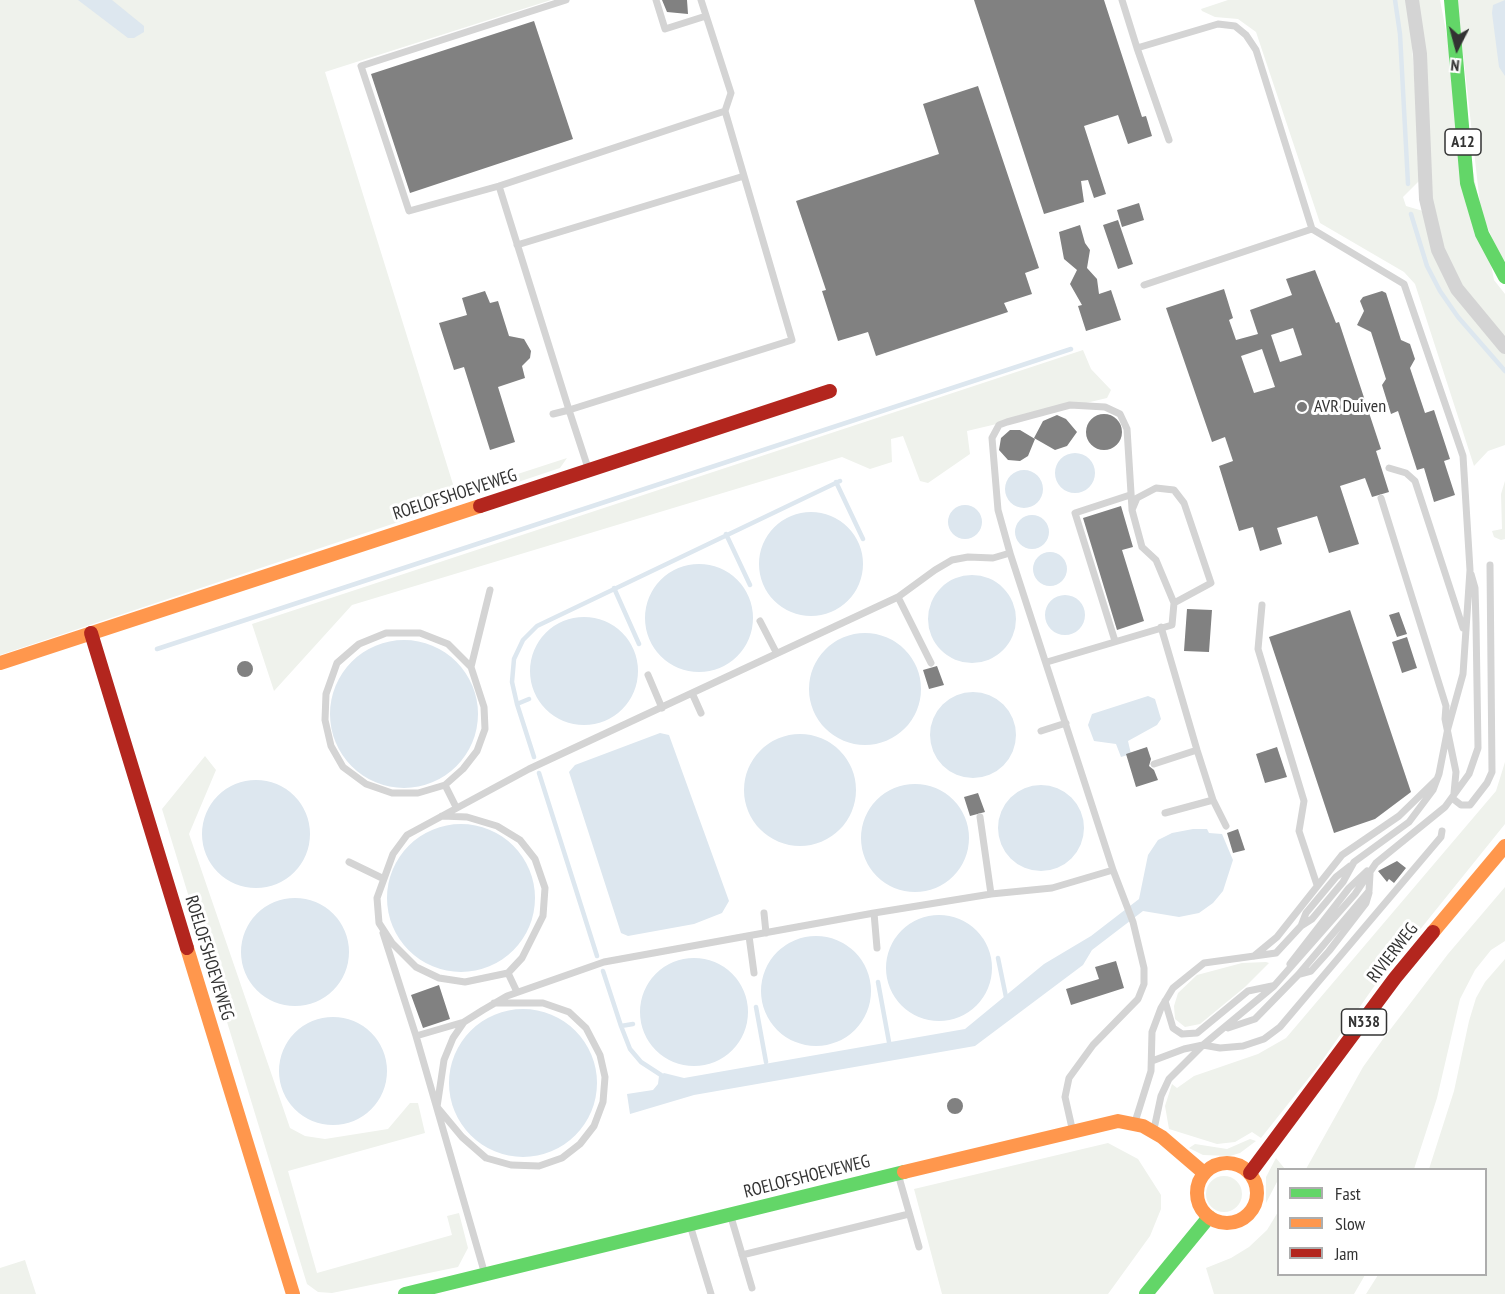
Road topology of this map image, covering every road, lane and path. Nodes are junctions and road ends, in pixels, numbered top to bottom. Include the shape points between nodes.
1 (566, 0) edge
2 (656, 0) edge
3 (701, 0) edge
4 (1122, 0) edge
5 (1412, 0) edge
6 (1451, 0) edge
7 (706, 16) junction
8 (1137, 48) junction
9 (725, 111) junction
10 (1169, 140) dead end
11 (744, 176) junction
12 (499, 186) junction
13 (1312, 229) junction
14 (517, 245) junction
15 (1505, 277) edge
16 (1143, 285) dead end
17 (1505, 347) edge
18 (830, 391) dead end
19 (568, 410) junction
20 (553, 414) dead end
21 (1389, 468) dead end
22 (589, 470) junction
23 (1130, 495) junction
24 (1381, 498) dead end
25 (1132, 510) junction
26 (1010, 553) junction
27 (1490, 565) dead end
28 (1470, 570) junction
29 (490, 590) dead end
30 (898, 597) junction
31 (1174, 603) junction
32 (1262, 605) dead end
33 (760, 621) dead end
34 (1161, 627) junction
35 (92, 633) junction
36 (1465, 633) junction
37 (1115, 641) junction
38 (776, 652) junction
39 (1047, 662) junction
40 (0, 663) edge
41 (931, 663) dead end
42 (471, 668) junction
43 (648, 675) dead end
44 (692, 693) junction
45 (662, 708) junction
46 (701, 713) dead end
47 (1066, 723) junction
48 (1448, 728) junction
49 (1041, 730) dead end
50 (1197, 750) junction
51 (1154, 764) dead end
52 (1438, 778) junction
53 (445, 785) junction
54 (1453, 797) junction
55 (1213, 800) junction
56 (456, 807) junction
57 (1165, 813) dead end
58 (440, 816) junction
59 (980, 817) dead end
60 (1226, 826) dead end
61 (1442, 831) dead end
62 (1505, 846) edge
63 (349, 862) dead end
64 (1376, 863) junction
65 (1113, 870) junction
66 (1370, 873) junction
67 (382, 878) junction
68 (1317, 885) junction
69 (991, 894) junction
70 (764, 913) dead end
71 (874, 913) junction
72 (379, 923) junction
73 (766, 933) junction
74 (749, 936) junction
75 (877, 948) dead end
76 (1254, 956) junction
77 (508, 973) junction
78 (754, 973) dead end
79 (1284, 974) junction
80 (1274, 986) junction
81 (517, 992) junction
82 (1165, 1001) junction
83 (494, 1003) junction
84 (464, 1022) junction
85 (1223, 1029) junction
86 (416, 1036) junction
87 (1203, 1045) junction
88 (1152, 1061) junction
89 (437, 1107) junction
90 (1134, 1123) junction
91 (1072, 1131) junction
92 (1154, 1131) junction
93 (898, 1173) junction
94 (1204, 1173) junction
95 (1250, 1173) junction
96 (730, 1214) junction
97 (909, 1214) junction
98 (1209, 1217) junction
99 (690, 1224) junction
100 (919, 1247) dead end
101 (742, 1255) junction
102 (484, 1275) junction
103 (752, 1288) dead end
104 (293, 1294) edge
105 (405, 1294) edge
106 (711, 1294) edge
107 (1146, 1294) edge

1 - 12 lane via 361,66 409,211
2 - 7 lane via 665,29
3 - 7 lane
4 - 8 lane
5 - 17 street via 1420,54 1426,199 1438,250 1466,301
6 - 15 main road, A12 via 1467,183 1482,234
7 - 9 lane via 731,93
8 - 10 lane
8 - 13 lane via 1218,24 1235,26 1246,35 1256,50
9 - 11 lane
9 - 12 lane
11 - 14 lane
11 - 19 lane via 792,340
12 - 14 lane
13 - 16 lane
13 - 28 lane via 1404,284 1463,456
14 - 19 lane
18 - 22 main road, ROELOFSHOEVEWEG
19 - 20 lane
19 - 22 lane
21 - 36 lane via 1406,473 1415,481
22 - 35 main road, ROELOFSHOEVEWEG
23 - 25 lane
23 - 26 lane via 1127,429 1120,414 1105,407 1070,405 999,425 992,438 993,456 998,510
23 - 37 lane via 1075,513
24 - 48 lane via 1446,706
25 - 31 lane via 1142,547 1156,560
25 - 31 lane via 1137,498 1156,488 1174,490 1184,503 1211,583
26 - 30 lane via 952,560
26 - 39 lane
27 - 54 lane via 1492,772 1470,805 1461,805
28 - 36 lane
28 - 54 lane via 1475,588 1478,748 1469,774
29 - 42 lane
30 - 38 lane
30 - 41 lane
31 - 34 lane via 1172,625
32 - 68 lane via 1258,650 1304,801 1299,831
33 - 38 lane
34 - 37 lane
34 - 50 lane
35 - 40 main road, ROELOFSHOEVEWEG
35 - 104 main road, ROELOFSHOEVEWEG
36 - 48 lane via 1463,674
37 - 39 lane
38 - 44 lane
39 - 47 lane
42 - 53 lane via 484,707 486,729 477,751
42 - 53 lane via 448,644 420,633 386,633 359,644 337,663 326,693 325,720 331,746 344,768 366,784 392,793 418,793
43 - 45 lane
44 - 45 lane
44 - 46 lane
45 - 56 lane
47 - 49 lane
47 - 65 lane
48 - 52 lane
48 - 54 lane via 1456,772
50 - 51 lane
50 - 55 lane
52 - 68 lane via 1399,816 1342,855
52 - 76 lane via 1409,822 1336,877 1276,953
53 - 56 lane
54 - 64 lane
55 - 57 lane
55 - 60 lane
56 - 58 lane
58 - 67 lane via 407,835
58 - 77 lane via 497,826 520,840 535,858 545,888 543,916 527,949
59 - 69 lane
61 - 87 lane via 1441,837 1280,1027 1243,1046
62 - 95 main road, RIVIERWEG / N338 via 1395,978
63 - 67 lane
64 - 66 lane
64 - 79 lane via 1349,888
65 - 69 lane via 1053,888
65 - 91 lane via 1133,922 1144,984 1138,999 1093,1045 1069,1078 1065,1097
66 - 79 lane
66 - 85 lane via 1370,891 1298,975 1255,1019
67 - 72 lane via 376,898
68 - 76 lane via 1276,937
69 - 71 lane
70 - 73 lane
71 - 73 lane
71 - 75 lane
72 - 77 lane via 416,967 440,978 465,982
72 - 86 lane
73 - 74 lane
74 - 78 lane
74 - 81 lane via 604,962
76 - 82 lane via 1204,963 1173,988
77 - 81 lane
79 - 80 lane
80 - 82 lane via 1248,991 1197,1033 1182,1034 1173,1028
80 - 85 lane
81 - 83 lane
82 - 88 lane via 1152,1032
83 - 84 lane
83 - 89 lane via 543,1003 569,1012 586,1029 600,1055 605,1077 603,1102 594,1126 562,1158 539,1166 511,1165 486,1158
84 - 86 lane
84 - 89 lane via 444,1060
85 - 87 lane
86 - 89 lane
87 - 88 lane
87 - 92 lane via 1169,1079
88 - 90 lane
89 - 102 lane
90 - 91 main road, ROELOFSHOEVEWEG via 1118,1121
90 - 92 main road, ROELOFSHOEVEWEG
91 - 93 main road, ROELOFSHOEVEWEG
92 - 94 main road, ROELOFSHOEVEWEG
93 - 96 main road, ROELOFSHOEVEWEG
93 - 97 lane
94 - 95 main road via 1231,1163
94 - 98 main road via 1198,1197
95 - 98 main road via 1258,1196 1244,1219 1226,1223
96 - 99 main road, ROELOFSHOEVEWEG
96 - 101 lane
97 - 100 lane
97 - 101 lane
98 - 107 main road
99 - 102 main road, ROELOFSHOEVEWEG
99 - 106 lane
101 - 103 lane
102 - 105 main road, ROELOFSHOEVEWEG

